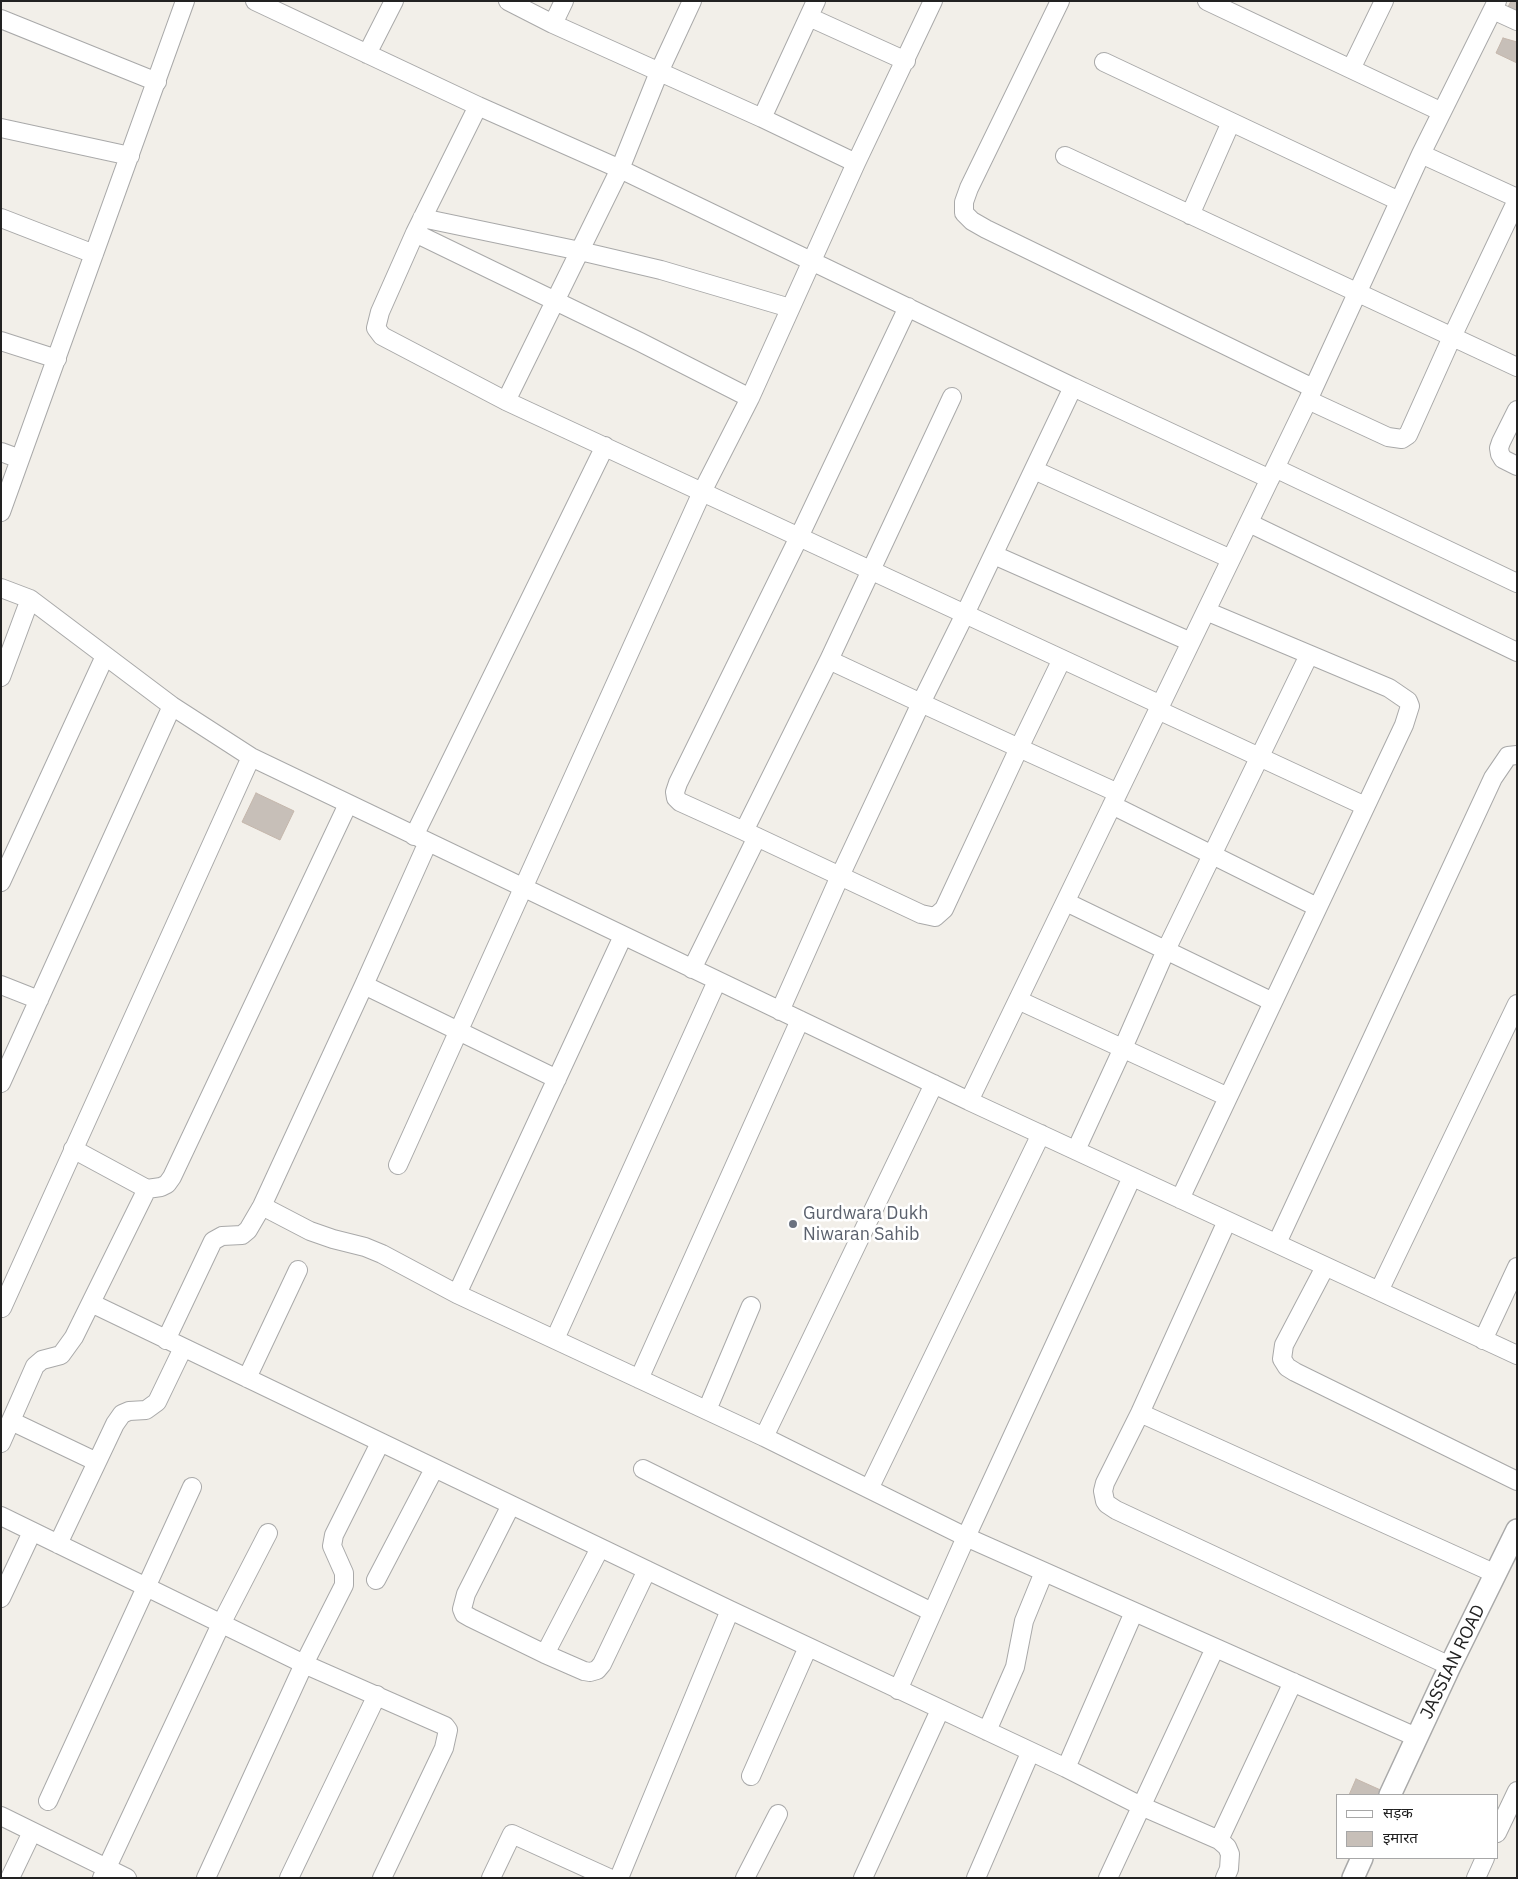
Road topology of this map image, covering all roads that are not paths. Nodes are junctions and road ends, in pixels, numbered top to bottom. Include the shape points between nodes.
1 (185, 1) edge
2 (255, 1) edge
3 (394, 1) edge
4 (508, 1) edge
5 (564, 1) edge
6 (692, 1) edge
7 (933, 1) edge
8 (1060, 1) edge
9 (1207, 1) edge
10 (1384, 1) edge
11 (1495, 5) edge
12 (813, 9) edge
13 (1, 19) edge
14 (1517, 21) edge
15 (553, 24) junction
16 (367, 54) junction
17 (906, 61) junction
18 (1104, 62) dead end
19 (1352, 70) junction
20 (659, 72) junction
21 (157, 82) junction
22 (478, 106) junction
23 (1442, 112) junction
24 (762, 118) junction
25 (1231, 122) junction
26 (1, 128) edge
27 (1420, 154) junction
28 (130, 156) junction
29 (1065, 156) dead end
30 (856, 162) junction
31 (620, 169) junction
32 (1517, 199) edge
33 (1399, 201) junction
34 (1190, 214) junction
35 (1, 218) edge
36 (419, 225) junction
37 (580, 250) junction
38 (94, 254) junction
39 (812, 261) junction
40 (1357, 293) junction
41 (556, 301) junction
42 (908, 307) junction
43 (790, 308) junction
44 (1452, 337) junction
45 (1, 341) edge
46 (57, 359) junction
47 (1517, 367) edge
48 (1073, 387) junction
49 (1310, 394) junction
50 (952, 397) dead end
51 (750, 398) junction
52 (506, 401) junction
53 (1517, 410) edge
54 (605, 446) junction
55 (1, 452) edge
56 (20, 459) junction
57 (1517, 466) edge
58 (1034, 470) junction
59 (1272, 474) junction
60 (702, 492) junction
61 (1, 512) edge
62 (1249, 523) junction
63 (799, 537) junction
64 (994, 555) junction
65 (1231, 559) junction
66 (871, 570) junction
67 (1517, 583) edge
68 (1, 588) edge
69 (30, 599) junction
70 (1206, 611) junction
71 (965, 614) junction
72 (1191, 642) junction
73 (1517, 652) edge
74 (1309, 655) junction
75 (105, 656) junction
76 (1062, 659) junction
77 (829, 660) junction
78 (1, 677) edge
79 (921, 703) junction
80 (172, 706) junction
81 (1159, 708) junction
82 (1020, 748) junction
83 (1517, 755) edge
84 (251, 757) junction
85 (1260, 757) junction
86 (1115, 799) junction
87 (348, 804) junction
88 (1365, 806) junction
89 (750, 834) junction
90 (421, 839) junction
91 (1212, 855) junction
92 (840, 876) junction
93 (1, 882) edge
94 (523, 888) junction
95 (1066, 902) junction
96 (1317, 907) junction
97 (623, 936) junction
98 (1166, 950) junction
99 (692, 969) junction
100 (717, 981) junction
101 (1, 985) edge
102 (364, 985) junction
103 (39, 1000) junction
104 (1018, 1000) junction
105 (1273, 1002) junction
106 (1517, 1004) edge
107 (780, 1011) junction
108 (800, 1020) junction
109 (458, 1032) junction
110 (1123, 1048) junction
111 (557, 1079) junction
112 (1, 1083) edge
113 (934, 1084) junction
114 (1228, 1097) junction
115 (969, 1101) junction
116 (1041, 1134) junction
117 (73, 1149) junction
118 (1076, 1150) junction
119 (398, 1165) dead end
120 (1132, 1177) junction
121 (147, 1189) junction
122 (1180, 1199) junction
123 (262, 1206) junction
124 (1227, 1221) junction
125 (1277, 1243) junction
126 (1325, 1267) junction
127 (1517, 1267) edge
128 (298, 1270) dead end
129 (1379, 1291) junction
130 (457, 1294) junction
131 (91, 1303) junction
132 (751, 1306) dead end
133 (2, 1308) edge
134 (166, 1340) junction
135 (555, 1340) junction
136 (1483, 1340) junction
137 (183, 1348) junction
138 (1517, 1355) edge
139 (247, 1378) junction
140 (639, 1378) junction
141 (707, 1410) junction
142 (1140, 1413) junction
143 (11, 1421) junction
144 (764, 1437) junction
145 (1, 1443) edge
146 (380, 1443) junction
147 (97, 1462) junction
148 (434, 1468) junction
149 (642, 1469) dead end
150 (1517, 1481) edge
151 (192, 1487) dead end
152 (869, 1489) junction
153 (511, 1505) junction
154 (1, 1516) edge
155 (1517, 1530) edge
156 (32, 1532) junction
157 (268, 1532) dead end
158 (966, 1538) junction
159 (58, 1544) junction
160 (600, 1548) junction
161 (647, 1570) junction
162 (1044, 1572) junction
163 (1496, 1574) junction
164 (376, 1580) dead end
165 (145, 1587) junction
166 (1, 1598) edge
167 (730, 1610) junction
168 (932, 1612) junction
169 (1134, 1612) junction
170 (221, 1624) junction
171 (808, 1647) junction
172 (1215, 1648) junction
173 (545, 1654) junction
174 (304, 1664) junction
175 (1450, 1666) junction
176 (1293, 1682) junction
177 (898, 1690) junction
178 (377, 1695) junction
179 (940, 1710) junction
180 (987, 1731) junction
181 (1416, 1737) junction
182 (1030, 1753) junction
183 (1066, 1768) junction
184 (750, 1776) dead end
185 (1517, 1791) edge
186 (1390, 1794) edge
187 (48, 1801) dead end
188 (1141, 1806) junction
189 (778, 1814) dead end
190 (1, 1816) edge
191 (1498, 1831) edge
192 (32, 1832) junction
193 (1219, 1840) junction
194 (1362, 1859) edge
195 (1485, 1859) edge
196 (105, 1873) edge
197 (10, 1878) edge
198 (127, 1878) edge
199 (206, 1878) edge
200 (290, 1878) edge
201 (382, 1878) edge
202 (491, 1878) edge
203 (609, 1878) edge
204 (619, 1878) edge
205 (745, 1878) edge
206 (864, 1878) edge
207 (976, 1878) edge
208 (1108, 1878) edge
209 (1225, 1878) edge
210 (1353, 1878) edge
211 (1476, 1878) edge

1 - 21 street
2 - 16 street
3 - 16 street
4 - 15 street
5 - 15 street
6 - 20 street
7 - 17 street
8 - 49 street via 970,188 964,202 964,213 986,229
9 - 19 street
10 - 19 street
11 - 14 street
11 - 23 street
12 - 17 street
12 - 24 street
13 - 21 street
15 - 20 street
16 - 22 street
17 - 30 street
18 - 25 street
19 - 23 street
20 - 24 street
20 - 31 street
21 - 28 street
22 - 31 street
22 - 36 street
23 - 27 street
24 - 30 street
25 - 33 street
25 - 34 street
26 - 28 street
27 - 32 street
27 - 33 street
28 - 38 street
29 - 34 street
30 - 39 street
31 - 37 street
31 - 39 street
32 - 44 street
33 - 40 street
34 - 40 street
35 - 38 street
36 - 37 street
36 - 41 street
36 - 52 street via 376,328 390,342
37 - 41 street
37 - 43 street
38 - 46 street
39 - 42 street
39 - 43 street
40 - 44 street
40 - 49 street
41 - 51 street
41 - 52 street
42 - 48 street
42 - 63 street
43 - 51 street
44 - 47 street
44 - 49 street via 1408,435 1402,439 1388,437
45 - 46 street
46 - 56 street
48 - 58 street
48 - 59 street
49 - 59 street
50 - 66 street
51 - 60 street
52 - 54 street
53 - 57 street via 1499,448 1503,459
54 - 60 street
54 - 90 street
55 - 56 street
56 - 61 street
58 - 64 street
58 - 65 street
59 - 62 street
59 - 67 street
60 - 63 street
60 - 94 street
62 - 65 street
62 - 73 street
63 - 66 street
63 - 89 street via 676,792 680,802
64 - 71 street
64 - 72 street
65 - 70 street
66 - 71 street
66 - 77 street
68 - 69 street
69 - 75 street
69 - 78 street
70 - 72 street
70 - 74 street
71 - 76 street
71 - 79 street
72 - 81 street
74 - 85 street
74 - 88 street via 1389,688 1410,706 1408,717
75 - 80 street
75 - 93 street
76 - 81 street
76 - 82 street
77 - 79 street
77 - 89 street
79 - 82 street
79 - 92 street
80 - 84 street
80 - 103 street
81 - 85 street
81 - 86 street
82 - 86 street
82 - 92 street via 940,914 921,914
83 - 125 street via 1508,756 1493,778
84 - 87 street
84 - 117 street
85 - 88 street
85 - 91 street
86 - 91 street
86 - 95 street
87 - 90 street
87 - 121 street via 172,1177 161,1188
88 - 96 street
89 - 92 street
89 - 99 street
90 - 94 street
90 - 102 street
91 - 96 street
91 - 98 street
92 - 107 street
94 - 97 street
94 - 109 street
95 - 98 street
95 - 104 street
96 - 105 street
97 - 99 street
97 - 111 street
98 - 105 street
98 - 110 street
99 - 100 street
100 - 107 street
100 - 135 street
101 - 103 street
102 - 109 street
102 - 123 street
103 - 112 street
104 - 110 street
104 - 115 street
105 - 114 street
106 - 129 street
107 - 108 street
108 - 113 street
108 - 140 street
109 - 111 street
109 - 119 street
110 - 114 street
110 - 118 street
111 - 130 street
113 - 115 street
113 - 144 street
114 - 122 street
115 - 116 street
116 - 118 street
116 - 152 street
117 - 121 street
117 - 133 street
118 - 120 street
120 - 122 street
120 - 158 street
121 - 131 street
122 - 124 street
123 - 130 street via 310,1231 382,1254
123 - 134 street via 242,1235 222,1236 213,1241
124 - 125 street
124 - 142 street
125 - 126 street
126 - 129 street
126 - 150 street via 1284,1344 1282,1359 1288,1367
127 - 136 street
128 - 139 street
129 - 136 street
130 - 135 street
131 - 134 street
131 - 143 street via 64,1352 35,1366
132 - 141 street
134 - 137 street
135 - 140 street
136 - 138 street
137 - 139 street
137 - 147 street via 157,1402 146,1410 122,1414
139 - 146 street
140 - 141 street
141 - 144 street
142 - 163 street
142 - 175 street via 1105,1483 1103,1496 1107,1504
143 - 145 street
143 - 147 street
144 - 152 street
146 - 148 street
146 - 174 street via 334,1535 332,1546 344,1573 344,1586
147 - 159 street
148 - 153 street
148 - 164 street
149 - 168 street
151 - 165 street
152 - 158 street
153 - 160 street
153 - 173 street via 466,1594 462,1609 471,1618
154 - 156 street
155 - 163 street, JASSIAN ROAD
156 - 159 street
156 - 166 street
157 - 170 street
158 - 162 street
158 - 168 street
159 - 165 street
160 - 161 street
160 - 173 street
161 - 167 street
161 - 173 street via 597,1670 584,1671
162 - 169 street
162 - 180 street via 1024,1621 1013,1673
163 - 175 street, JASSIAN ROAD
165 - 170 street
165 - 187 street
167 - 171 street
167 - 204 street
168 - 177 street
169 - 172 street
169 - 183 street
170 - 174 street
170 - 196 street
171 - 177 street
171 - 184 street
172 - 176 street
172 - 188 street
174 - 178 street
174 - 199 street
175 - 181 street, JASSIAN ROAD
176 - 181 street
176 - 193 street
177 - 179 street
178 - 200 street
178 - 201 street via 436,1721 448,1730 444,1748
179 - 180 street
179 - 206 street
180 - 182 street
181 - 186 street, JASSIAN ROAD
182 - 183 street
182 - 207 street
183 - 188 street
185 - 191 street
188 - 193 street
188 - 208 street
189 - 205 street
190 - 192 street
192 - 196 street
192 - 197 street
193 - 209 street via 1230,1854
194 - 210 street
195 - 211 street
196 - 198 street
202 - 203 street via 512,1834

